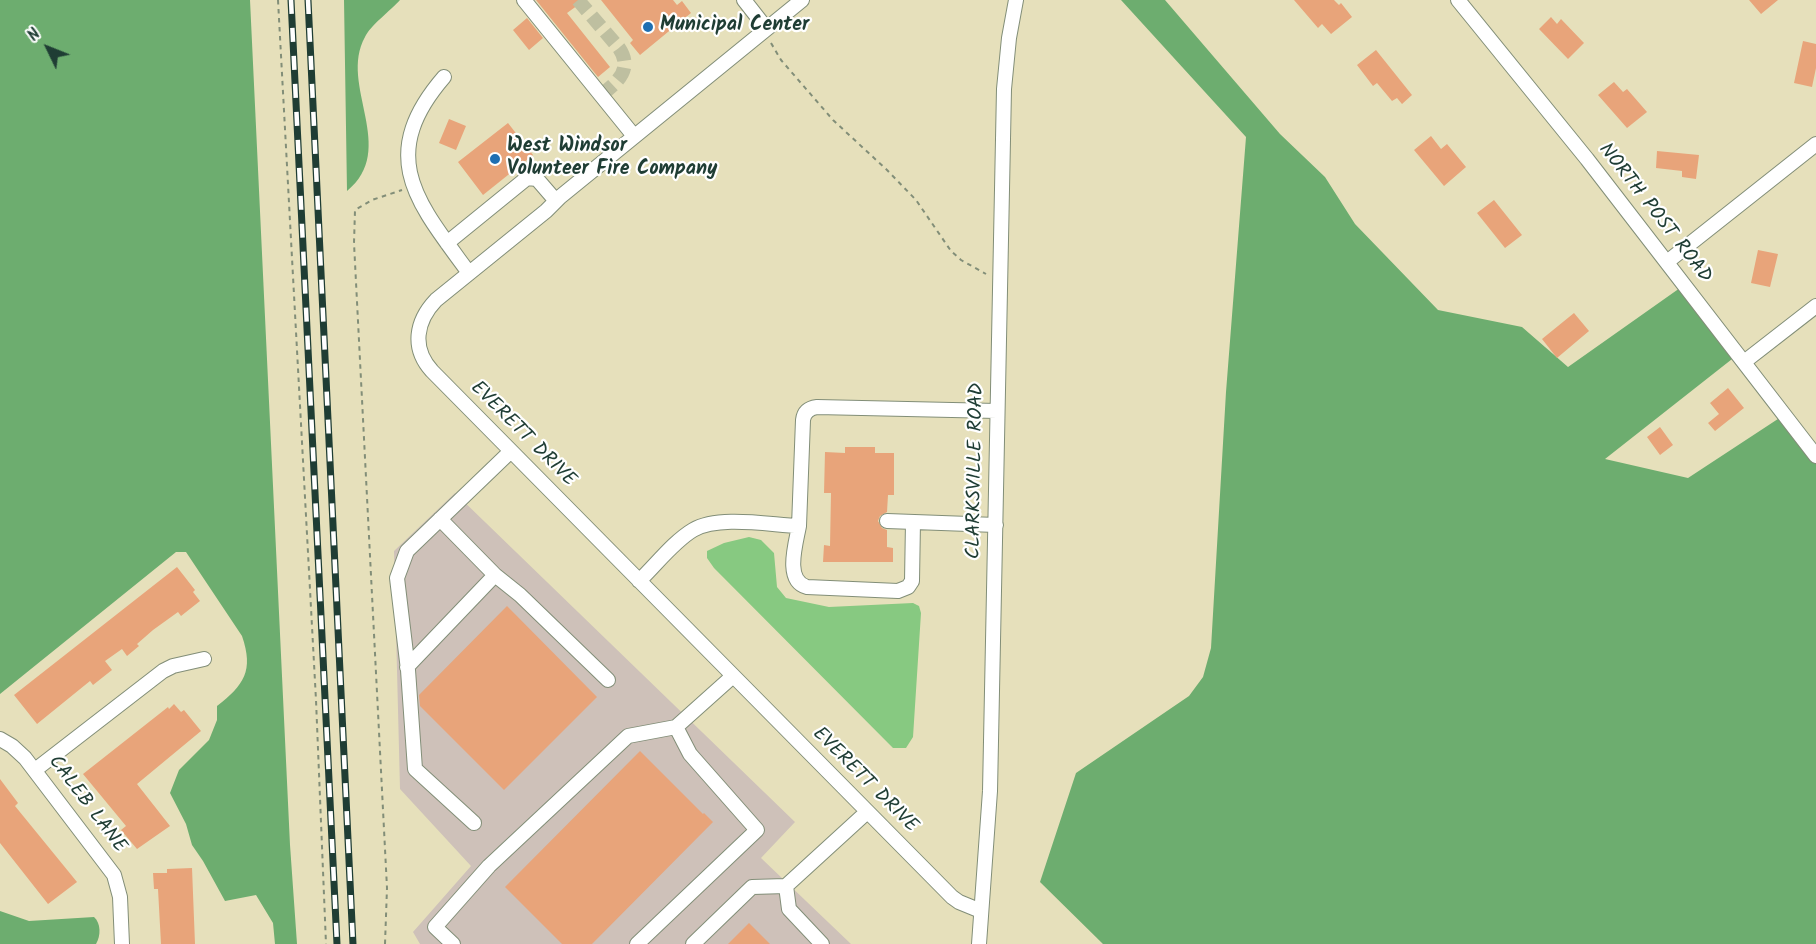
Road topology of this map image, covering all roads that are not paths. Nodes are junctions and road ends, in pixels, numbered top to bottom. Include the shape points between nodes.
1 (524, 0) edge
2 (744, 0) edge
3 (802, 0) edge
4 (1016, 0) edge
5 (1458, 0) edge
6 (764, 29) junction
7 (444, 77) dead end
8 (634, 136) junction
9 (1816, 144) edge
10 (556, 201) junction
11 (447, 243) junction
12 (1667, 262) junction
13 (469, 273) junction
14 (1816, 306) edge
15 (1744, 362) junction
16 (998, 411) junction
17 (511, 451) junction
18 (1816, 456) edge
19 (440, 519) junction
20 (887, 521) dead end
21 (913, 522) junction
22 (996, 525) junction
23 (799, 526) junction
24 (495, 575) junction
25 (639, 581) junction
26 (204, 659) dead end
27 (407, 667) junction
28 (733, 676) junction
29 (608, 680) dead end
30 (676, 727) junction
31 (0, 738) edge
32 (35, 770) junction
33 (867, 812) junction
34 (474, 823) dead end
35 (786, 886) junction
36 (981, 911) junction
37 (122, 944) edge
38 (453, 944) edge
39 (637, 944) edge
40 (693, 944) edge
41 (822, 944) edge
42 (979, 944) edge

1 - 8 street
2 - 6 street
3 - 6 street, EVERETT DRIVE
4 - 16 street, CLARKSVILLE ROAD via 1004,89
5 - 12 street, NORTH POST ROAD
6 - 8 street, EVERETT DRIVE
7 - 11 street via 424,102 412,130 409,160 413,186 423,209
8 - 10 street, EVERETT DRIVE
9 - 12 street
10 - 11 street via 537,179 527,178
10 - 13 street, EVERETT DRIVE
11 - 13 street
12 - 15 street, NORTH POST ROAD
13 - 17 street, EVERETT DRIVE via 423,315 420,353 432,371
14 - 15 street
15 - 18 street, NORTH POST ROAD
16 - 22 street, CLARKSVILLE ROAD
16 - 23 street via 810,409 803,420
17 - 19 street
17 - 25 street, EVERETT DRIVE
19 - 24 street
19 - 27 street via 407,551 397,578
20 - 21 street
21 - 22 street
21 - 23 street via 912,581 898,591 801,585 794,573
22 - 36 street, CLARKSVILLE ROAD via 990,791
23 - 25 street via 719,523 698,528
24 - 27 street
24 - 29 street
25 - 28 street, EVERETT DRIVE
26 - 32 street via 163,671
27 - 34 street via 415,769
28 - 30 street
28 - 33 street, EVERETT DRIVE
30 - 38 street via 628,736 489,866 435,927
30 - 39 street via 690,754 757,830
31 - 32 street, CALEB LANE
32 - 37 street, CALEB LANE via 114,875 120,897
33 - 35 street
33 - 36 street, EVERETT DRIVE via 952,897
35 - 40 street via 752,887
35 - 41 street via 789,909
36 - 42 street, CLARKSVILLE ROAD

